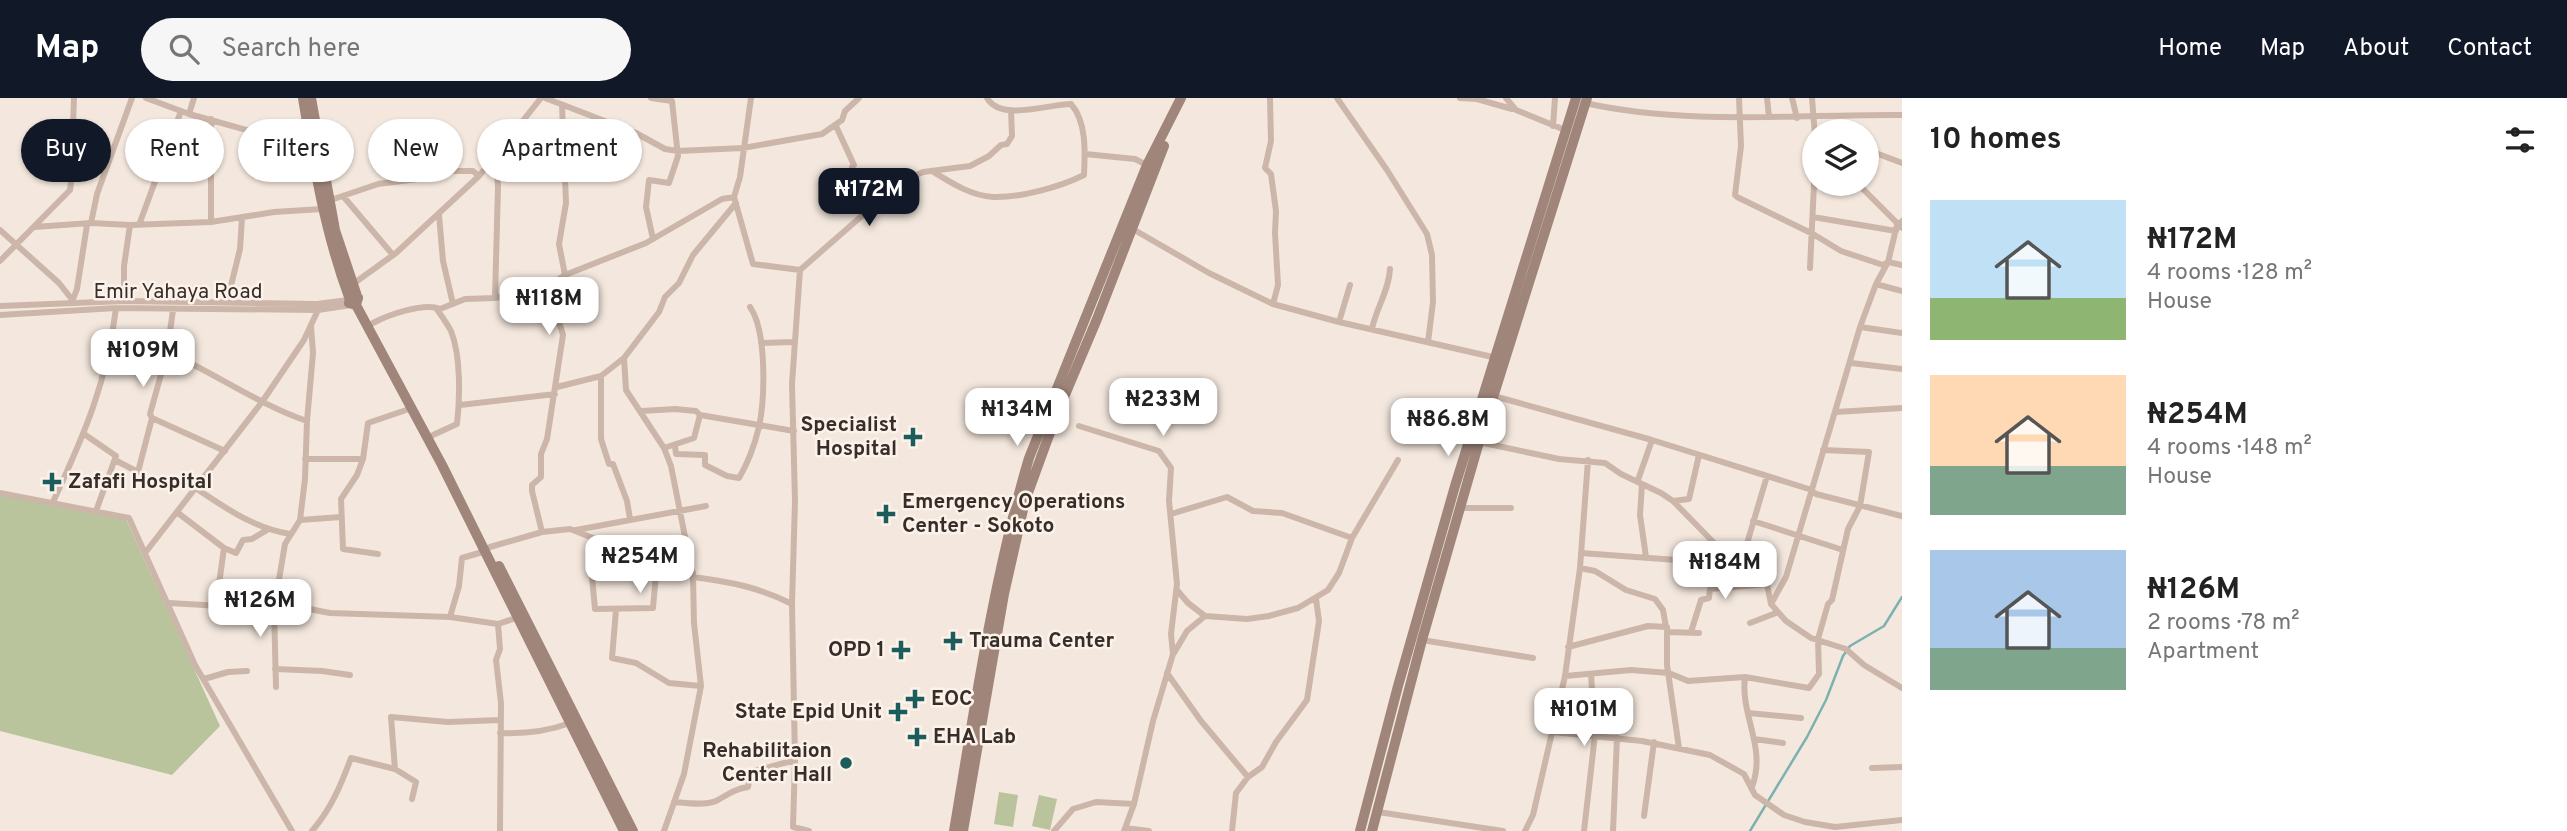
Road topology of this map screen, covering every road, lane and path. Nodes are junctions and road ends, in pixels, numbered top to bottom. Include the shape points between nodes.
1 (74, 98) edge
2 (132, 98) edge
3 (146, 98) edge
4 (194, 98) edge
5 (303, 98) edge
6 (311, 98) edge
7 (543, 98) edge
8 (651, 98) edge
9 (751, 98) edge
10 (859, 98) edge
11 (986, 98) edge
12 (1181, 98) edge
13 (1188, 98) edge
14 (1270, 98) edge
15 (1337, 98) edge
16 (1460, 98) edge
17 (1506, 98) edge
18 (1555, 98) edge
19 (1739, 98) edge
20 (1767, 98) edge
21 (1792, 98) edge
22 (1812, 98) edge
23 (1583, 100) edge
24 (1073, 101) edge
25 (562, 105) junction
26 (1011, 110) junction
27 (1516, 110) junction
28 (181, 111) junction
29 (190, 114) junction
30 (1902, 115) edge
31 (1740, 116) junction
32 (1813, 116) junction
33 (1769, 117) junction
34 (1797, 118) junction
35 (212, 119) edge
36 (306, 119) edge
37 (526, 119) edge
38 (1813, 119) edge
39 (836, 126) junction
40 (1553, 126) junction
41 (1565, 131) junction
42 (743, 148) junction
43 (678, 151) junction
44 (1085, 154) junction
45 (1879, 154) edge
46 (1902, 163) edge
47 (1147, 165) junction
48 (932, 171) junction
49 (477, 174) edge
50 (477, 178) edge
51 (211, 182) edge
52 (319, 182) edge
53 (498, 182) edge
54 (343, 196) junction
55 (1814, 196) edge
56 (1870, 196) edge
57 (735, 200) junction
58 (325, 205) junction
59 (864, 214) junction
60 (439, 215) junction
61 (1813, 217) junction
62 (242, 218) junction
63 (211, 222) junction
64 (89, 224) junction
65 (130, 225) junction
66 (139, 225) junction
67 (1127, 226) junction
68 (1899, 226) edge
69 (34, 227) junction
70 (0, 230) edge
71 (1813, 234) junction
72 (653, 239) junction
73 (16, 245) junction
74 (393, 255) junction
75 (0, 261) edge
76 (1888, 262) junction
77 (1902, 265) edge
78 (1810, 268) dead end
79 (1390, 269) dead end
80 (800, 270) junction
81 (565, 275) junction
82 (353, 284) junction
83 (1877, 284) junction
84 (1350, 285) dead end
85 (548, 286) junction
86 (1902, 291) edge
87 (495, 298) junction
88 (354, 300) junction
89 (73, 301) junction
90 (124, 301) junction
91 (227, 302) junction
92 (453, 304) junction
93 (1273, 304) junction
94 (0, 306) edge
95 (435, 306) junction
96 (750, 307) dead end
97 (116, 309) junction
98 (173, 310) junction
99 (318, 310) junction
100 (0, 315) edge
101 (1339, 322) junction
102 (373, 323) junction
103 (311, 326) junction
104 (1860, 327) junction
105 (1372, 329) junction
106 (1902, 333) edge
107 (113, 334) junction
108 (793, 342) junction
109 (1428, 342) junction
110 (761, 343) junction
111 (167, 353) junction
112 (624, 358) junction
113 (1500, 358) junction
114 (1851, 363) junction
115 (1902, 369) edge
116 (601, 376) junction
117 (556, 391) junction
118 (1494, 396) junction
119 (262, 402) junction
120 (460, 405) junction
121 (412, 408) junction
122 (1902, 408) edge
123 (642, 411) junction
124 (1836, 412) junction
125 (700, 415) junction
126 (152, 418) junction
127 (307, 421) junction
128 (759, 426) junction
129 (1079, 426) dead end
130 (794, 431) junction
131 (84, 434) junction
132 (433, 435) junction
133 (1652, 440) junction
134 (1479, 442) junction
135 (675, 446) junction
136 (664, 448) junction
137 (1823, 450) junction
138 (225, 451) junction
139 (1699, 455) junction
140 (305, 459) junction
141 (363, 459) junction
142 (115, 460) junction
143 (1398, 460) dead end
144 (1588, 460) junction
145 (1767, 476) junction
146 (1640, 482) junction
147 (197, 489) junction
148 (1812, 491) junction
149 (0, 494) edge
150 (1673, 501) junction
151 (52, 502) junction
152 (706, 506) dead end
153 (1860, 506) junction
154 (1465, 508) dead end
155 (1511, 508) dead end
156 (96, 511) junction
157 (679, 511) junction
158 (178, 513) junction
159 (1171, 514) junction
160 (1902, 516) edge
161 (341, 517) junction
162 (630, 519) junction
163 (300, 520) junction
164 (1753, 521) junction
165 (267, 530) junction
166 (575, 530) junction
167 (542, 532) junction
168 (290, 534) junction
169 (1798, 536) junction
170 (1352, 538) junction
171 (594, 540) junction
172 (224, 548) junction
173 (488, 549) junction
174 (1843, 550) junction
175 (1722, 551) junction
176 (145, 553) junction
177 (1581, 553) junction
178 (378, 554) dead end
179 (1646, 557) junction
180 (1743, 557) junction
181 (1580, 568) junction
182 (658, 574) junction
183 (693, 575) junction
184 (1767, 584) junction
185 (1177, 590) junction
186 (1316, 599) junction
187 (169, 603) junction
188 (792, 604) junction
189 (1771, 604) junction
190 (216, 606) junction
191 (274, 609) junction
192 (616, 610) junction
193 (1776, 613) junction
194 (1205, 616) junction
195 (450, 617) junction
196 (516, 618) junction
197 (1750, 623) dead end
198 (498, 624) junction
199 (1667, 630) junction
200 (1691, 632) junction
201 (1699, 633) dead end
202 (1818, 639) junction
203 (1422, 640) junction
204 (1568, 647) junction
205 (1173, 654) junction
206 (1533, 658) dead end
207 (275, 669) junction
208 (247, 671) dead end
209 (1167, 673) junction
210 (1669, 673) junction
211 (1591, 674) junction
212 (350, 675) dead end
213 (1565, 676) junction
214 (1745, 677) junction
215 (204, 679) junction
216 (1900, 683) edge
217 (701, 686) junction
218 (276, 687) dead end
219 (1748, 713) junction
220 (1801, 718) dead end
221 (500, 720) junction
222 (570, 723) junction
223 (1553, 732) junction
224 (500, 733) junction
225 (1595, 735) junction
226 (1617, 738) junction
227 (1754, 739) junction
228 (1654, 742) junction
229 (1783, 743) dead end
230 (1679, 748) junction
231 (795, 760) junction
232 (1902, 767) edge
233 (1872, 768) dead end
234 (395, 769) junction
235 (1248, 777) junction
236 (1752, 787) junction
237 (412, 799) dead end
238 (674, 802) junction
239 (1134, 804) junction
240 (1378, 812) junction
241 (1644, 816) dead end
242 (1902, 820) edge
243 (1805, 822) junction
244 (793, 829) edge
245 (1462, 829) edge
246 (1849, 829) edge
247 (1124, 830) edge
248 (292, 831) edge
249 (312, 831) edge
250 (500, 831) edge
251 (625, 831) edge
252 (664, 831) edge
253 (809, 831) edge
254 (954, 831) edge
255 (963, 831) edge
256 (1054, 831) edge
257 (1149, 831) edge
258 (1232, 831) edge
259 (1360, 831) edge
260 (1372, 831) edge
261 (1503, 831) edge
262 (1525, 831) edge
263 (1584, 831) edge
264 (1613, 831) edge
265 (1804, 831) edge

1 - 69 street via 72,185
2 - 64 street
3 - 28 street
4 - 29 street
5 - 36 main road
6 - 58 main road
7 - 25 street
7 - 37 street
8 - 43 street via 672,101
9 - 42 street
10 - 39 street
11 - 26 street via 990,105
12 - 47 main road
13 - 67 main road
14 - 93 street via 1271,141 1265,168 1271,174 1276,211 1278,285
15 - 109 street via 1427,234 1433,302
16 - 27 street
17 - 27 street
18 - 40 street
19 - 31 street
20 - 33 street
21 - 34 street
22 - 32 street
23 - 31 street via 1630,112
23 - 41 main road
23 - 113 main road
24 - 26 street
24 - 44 street
25 - 43 street
25 - 81 street via 566,203 559,244
26 - 48 street via 1012,136 1007,144 970,166
27 - 40 street
28 - 29 street
28 - 66 street
29 - 35 street
30 - 32 street
31 - 33 street
31 - 71 street via 1735,195
32 - 34 street
32 - 38 street
33 - 34 street
39 - 42 street via 822,134
39 - 59 street via 854,165
40 - 41 street
41 - 113 main road
42 - 43 street
42 - 57 street
43 - 72 street via 669,183 649,180 646,207
44 - 47 street via 1135,159
44 - 48 street via 1084,175 1078,178 1048,190 993,197 957,186
45 - 46 street
47 - 67 main road
48 - 59 street via 918,173
49 - 54 street via 446,171
50 - 60 street
51 - 63 street
52 - 58 main road
53 - 87 street
54 - 58 street
54 - 74 street
55 - 61 street
56 - 68 street
57 - 72 street via 722,199
57 - 80 street via 753,264
57 - 112 street
58 - 62 street
58 - 82 main road
58 - 88 main road via 332,248
59 - 80 street
60 - 74 street
60 - 92 street
61 - 68 street
61 - 71 street
62 - 63 street
62 - 91 street
63 - 66 street
64 - 65 street
64 - 69 street
64 - 89 street
65 - 66 street
65 - 90 street
67 - 93 street
67 - 254 main road via 1029,458 996,596
67 - 255 main road via 1025,501
68 - 76 street
69 - 73 street
70 - 73 street
71 - 76 street via 1868,261
71 - 78 street
72 - 81 street
73 - 75 street
73 - 89 street
74 - 82 street
76 - 77 street
76 - 83 street
79 - 105 street
80 - 108 street
81 - 85 street
82 - 88 main road
83 - 86 street
83 - 104 street
84 - 101 street
85 - 87 street
85 - 117 street via 562,328
87 - 92 street via 470,298
88 - 91 street, Emir Yahaya Road
88 - 99 street, Emir Yahaya Road
88 - 102 main road
88 - 121 main road
89 - 90 street, Emir Yahaya Road
89 - 94 street, Emir Yahaya Road
90 - 91 street, Emir Yahaya Road
92 - 95 street via 440,309
93 - 101 street
95 - 102 street
95 - 120 street via 452,335
96 - 110 street via 760,326
97 - 98 street, Emir Yahaya Road
97 - 100 street, Emir Yahaya Road
97 - 107 street
98 - 99 street, Emir Yahaya Road
98 - 111 street
99 - 103 street
101 - 105 street
102 - 132 main road
103 - 119 street
103 - 127 street
104 - 106 street
104 - 114 street
105 - 109 street
107 - 111 street
107 - 131 street via 100,392
108 - 110 street
108 - 130 street
109 - 113 street
110 - 128 street
111 - 119 street
111 - 126 street
112 - 116 street
112 - 123 street via 626,390
113 - 118 main road
113 - 259 main road via 1411,637
114 - 115 street
114 - 124 street
116 - 117 street
116 - 162 street via 603,449
117 - 120 street
117 - 167 street via 541,454 541,477 532,485
118 - 133 street
118 - 134 main road
119 - 127 street
119 - 138 street
120 - 132 street via 457,424
121 - 141 street via 368,423
121 - 173 main road
122 - 124 street
123 - 125 street via 675,409
123 - 136 street
124 - 137 street
125 - 128 street
125 - 135 street via 694,438
126 - 138 street
126 - 142 street via 138,472
127 - 140 street
128 - 130 street
128 - 135 street via 739,478 705,466 705,455 676,454
129 - 159 street via 1159,451 1171,468
130 - 188 street
131 - 142 street via 116,456
131 - 151 street
132 - 173 main road
133 - 139 street
133 - 146 street
134 - 144 street via 1559,459
134 - 203 main road
135 - 136 street
136 - 157 street
137 - 148 street
137 - 153 street via 1870,452
138 - 147 street
139 - 145 street
139 - 150 street via 1689,499
140 - 141 street
140 - 163 street
141 - 161 street via 341,499
142 - 156 street
143 - 170 street
144 - 146 street via 1605,463
144 - 177 street
145 - 148 street
145 - 164 street
146 - 150 street
146 - 179 street
147 - 158 street
147 - 165 street
148 - 153 street
148 - 169 street
149 - 151 street
150 - 175 street
151 - 156 street
152 - 157 street
153 - 160 street
153 - 174 street
154 - 155 street
156 - 176 street via 129,518
157 - 162 street
157 - 183 street
158 - 172 street
158 - 176 street
159 - 170 street via 1227,497 1253,511 1282,513
159 - 185 street
161 - 163 street
161 - 178 street via 343,549
162 - 166 street
163 - 168 street
164 - 169 street
164 - 180 street
165 - 168 street
165 - 172 street via 243,540 236,553
166 - 167 street
166 - 171 street
167 - 173 street
168 - 191 street
169 - 174 street
169 - 189 street via 1786,578
170 - 186 street via 1339,573
171 - 182 street via 657,563
171 - 192 street via 595,609
172 - 190 street
173 - 195 street via 462,558
173 - 196 main road
173 - 251 main road
174 - 202 street
175 - 179 street via 1690,561
175 - 180 street
176 - 187 street
177 - 179 street
177 - 181 street
180 - 184 street
181 - 199 street via 1655,599 1664,610
181 - 204 street
182 - 183 street
182 - 192 street via 653,608
183 - 188 street via 740,583
183 - 217 street
184 - 189 street
184 - 200 street via 1710,589 1709,598 1701,600 1696,611
185 - 194 street
185 - 205 street
186 - 194 street via 1269,616
186 - 235 street via 1319,621 1307,700 1262,767
187 - 190 street
187 - 215 street
188 - 231 street
189 - 193 street
190 - 191 street
191 - 195 street via 294,606 330,613
191 - 207 street
192 - 217 street via 612,658 636,663 669,683
193 - 197 street
193 - 202 street
194 - 205 street via 1186,631
195 - 198 street
196 - 198 street
196 - 222 main road
198 - 221 street
199 - 200 street
199 - 204 street via 1648,626
199 - 210 street
200 - 201 street
202 - 214 street via 1819,674 1809,688
202 - 216 street via 1848,650 1864,665
203 - 206 street
203 - 240 main road
204 - 213 street
205 - 209 street
207 - 212 street
207 - 218 street
208 - 215 street
209 - 235 street
209 - 239 street
210 - 211 street
210 - 214 street via 1688,681
210 - 230 street
211 - 213 street
211 - 225 street
213 - 223 street
214 - 219 street
215 - 248 street
217 - 238 street
219 - 220 street
219 - 227 street
221 - 224 street
221 - 234 street via 391,717
222 - 224 street via 548,731
222 - 251 main road
223 - 225 street
223 - 262 street
224 - 250 street
225 - 226 street
225 - 263 street
226 - 228 street
226 - 264 street
227 - 229 street
227 - 236 street via 1757,764
228 - 230 street
228 - 241 street
230 - 236 street via 1724,761 1744,774
231 - 238 street via 751,772 748,787 711,802
231 - 244 street
232 - 233 street
234 - 237 street via 416,782
234 - 249 street via 351,758 340,789
235 - 258 street via 1236,793
236 - 243 street via 1766,803
238 - 252 street
239 - 247 street
239 - 256 street via 1096,802 1073,809
240 - 245 street
240 - 260 main road
242 - 246 street
243 - 246 street
243 - 265 street
244 - 253 street
245 - 261 street
247 - 257 street

